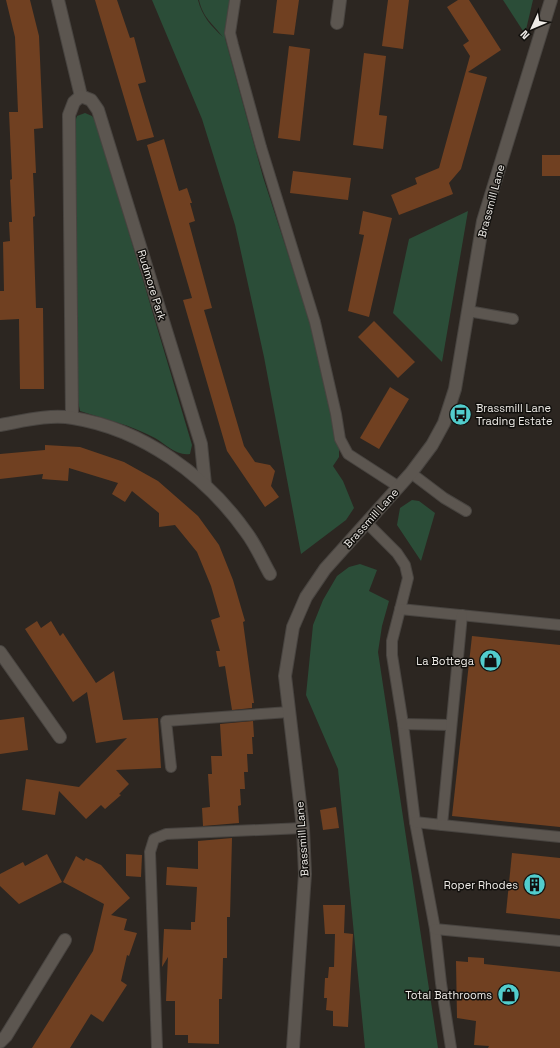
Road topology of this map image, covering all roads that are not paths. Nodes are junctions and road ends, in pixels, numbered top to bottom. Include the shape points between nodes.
1 (58, 0) edge
2 (235, 0) edge
3 (340, 0) edge
4 (551, 0) edge
5 (337, 23) dead end
6 (81, 96) junction
7 (468, 311) junction
8 (513, 320) dead end
9 (72, 417) junction
10 (0, 425) edge
11 (411, 473) junction
12 (205, 484) junction
13 (399, 487) junction
14 (466, 511) dead end
15 (367, 523) junction
16 (270, 574) dead end
17 (400, 610) junction
18 (462, 615) junction
19 (560, 625) edge
20 (0, 652) edge
21 (289, 712) junction
22 (403, 724) junction
23 (450, 725) junction
24 (60, 737) dead end
25 (171, 767) dead end
26 (415, 822) junction
27 (442, 825) junction
28 (303, 828) junction
29 (560, 837) edge
30 (435, 929) junction
31 (65, 940) dead end
32 (560, 941) edge
33 (0, 1042) edge
34 (157, 1048) edge
35 (293, 1048) edge
36 (451, 1048) edge

1 - 6 street
2 - 13 lane via 230,33 261,148 315,322 340,439 348,454
3 - 5 street
4 - 7 street, Brassmill Lane via 483,221
6 - 9 street via 74,102 69,115
6 - 12 street, Rudmore Park via 91,100 98,110 201,444
7 - 8 lane
7 - 11 street, Brassmill Lane via 455,389 444,423 432,445
9 - 10 street via 44,418
9 - 12 street via 120,430 167,455
11 - 13 street, Brassmill Lane
11 - 14 lane
12 - 16 street via 247,532
13 - 15 street, Brassmill Lane
15 - 17 lane via 397,553 405,565 408,578
15 - 21 street, Brassmill Lane via 325,569 306,597 296,621 285,676
17 - 18 lane
17 - 22 lane via 392,641 392,655
18 - 19 lane
18 - 23 lane
20 - 24 street
21 - 25 lane via 166,721
21 - 28 street, Brassmill Lane
22 - 23 lane
22 - 26 lane
23 - 27 lane
26 - 27 lane
26 - 30 lane
27 - 29 lane
28 - 34 lane via 166,834 154,839 150,852
28 - 35 street, Brassmill Lane via 306,874
30 - 32 lane
30 - 36 lane
31 - 33 street

